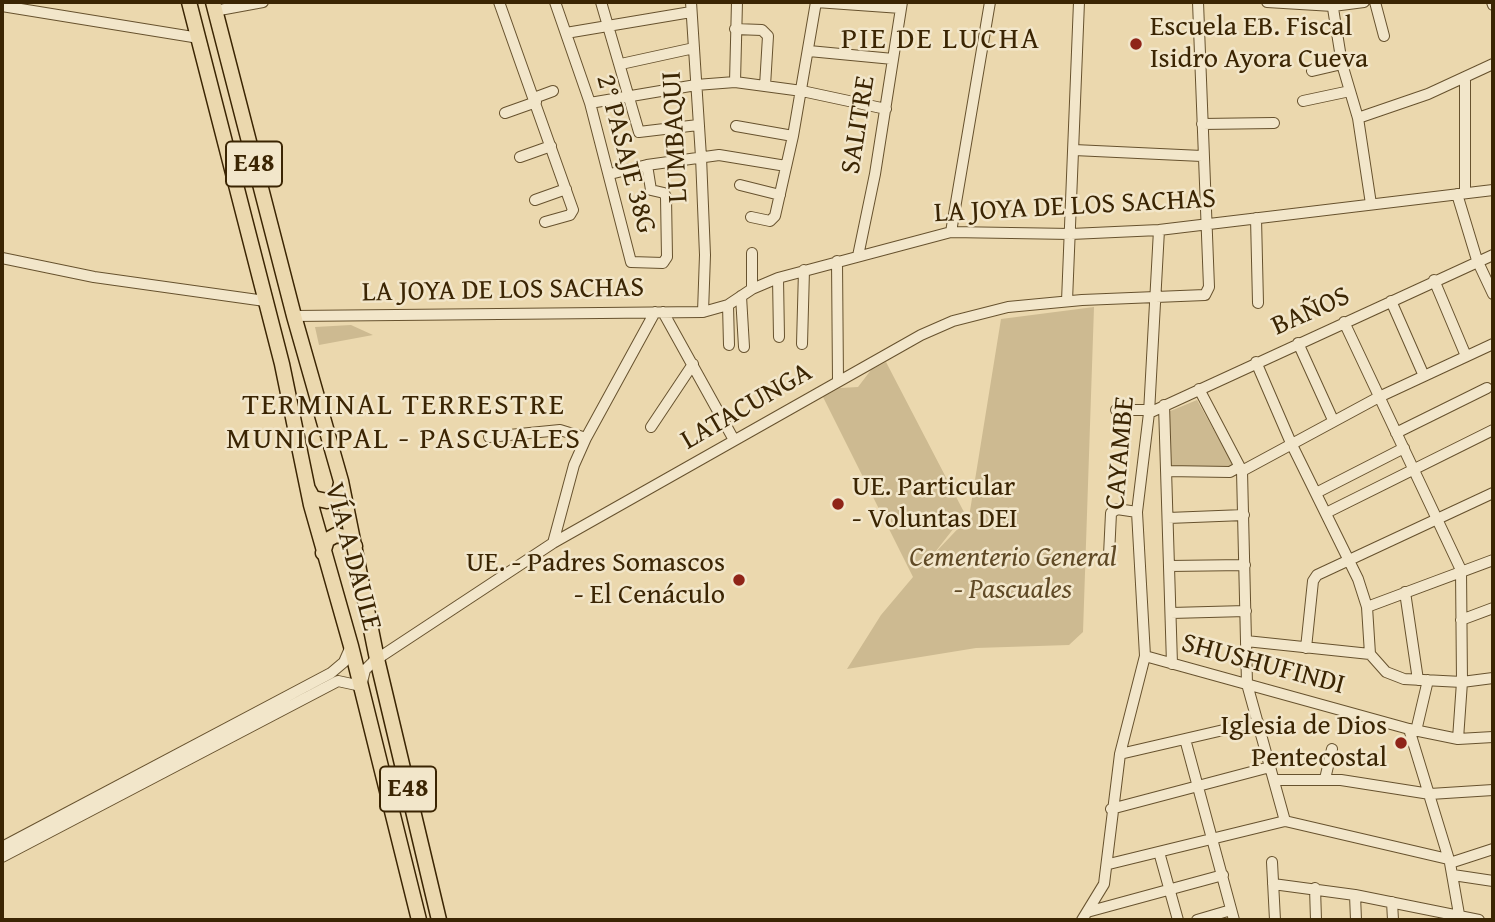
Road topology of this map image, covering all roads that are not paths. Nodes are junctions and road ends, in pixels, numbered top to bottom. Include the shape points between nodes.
1 (189, 2) edge
2 (263, 2) edge
3 (499, 2) edge
4 (555, 2) edge
5 (601, 2) edge
6 (737, 2) edge
7 (816, 2) edge
8 (990, 2) edge
9 (1079, 2) edge
10 (1198, 2) edge
11 (1267, 2) edge
12 (1364, 2) edge
13 (1375, 2) edge
14 (1333, 4) edge
15 (901, 5) edge
16 (2, 6) edge
17 (214, 6) edge
18 (691, 7) edge
19 (609, 26) junction
20 (735, 29) junction
21 (566, 33) junction
22 (1384, 36) dead end
23 (199, 38) junction
24 (694, 48) junction
25 (809, 51) junction
26 (893, 59) junction
27 (621, 64) junction
28 (1342, 64) junction
29 (1493, 64) edge
30 (1312, 71) dead end
31 (1465, 76) junction
32 (735, 82) junction
33 (696, 85) junction
34 (765, 86) junction
35 (553, 91) dead end
36 (802, 91) junction
37 (1350, 91) junction
38 (629, 94) junction
39 (535, 100) junction
40 (1303, 101) dead end
41 (590, 103) junction
42 (886, 109) junction
43 (505, 113) dead end
44 (1358, 118) junction
45 (1274, 123) dead end
46 (1202, 124) junction
47 (698, 125) junction
48 (736, 126) dead end
49 (793, 136) junction
50 (551, 146) junction
51 (1074, 150) junction
52 (1202, 156) junction
53 (701, 157) junction
54 (520, 158) dead end
55 (647, 165) junction
56 (786, 166) junction
57 (610, 174) junction
58 (740, 185) dead end
59 (566, 189) junction
60 (1493, 190) edge
61 (1461, 193) junction
62 (779, 195) junction
63 (535, 200) dead end
64 (1371, 204) junction
65 (751, 217) dead end
66 (1256, 218) junction
67 (545, 222) dead end
68 (1204, 224) junction
69 (1159, 230) junction
70 (951, 232) junction
71 (1071, 234) junction
72 (752, 253) dead end
73 (1493, 255) edge
74 (858, 256) junction
75 (2, 258) edge
76 (1478, 260) junction
77 (837, 261) junction
78 (804, 270) junction
79 (778, 278) junction
80 (1434, 280) junction
81 (752, 289) junction
82 (1493, 294) edge
83 (741, 296) junction
84 (1154, 297) junction
85 (265, 301) junction
86 (1067, 301) junction
87 (1391, 301) junction
88 (1258, 303) dead end
89 (728, 305) junction
90 (659, 312) junction
91 (703, 312) junction
92 (294, 316) junction
93 (1344, 322) junction
94 (779, 337) dead end
95 (1298, 343) junction
96 (802, 344) dead end
97 (1493, 344) edge
98 (729, 345) dead end
99 (744, 348) dead end
100 (1466, 356) junction
101 (1256, 362) junction
102 (693, 364) junction
103 (1424, 376) junction
104 (838, 381) junction
105 (1488, 388) dead end
106 (1199, 389) junction
107 (1379, 397) junction
108 (1164, 405) junction
109 (1116, 410) dead end
110 (1149, 411) junction
111 (1333, 420) junction
112 (651, 427) dead end
113 (1493, 430) edge
114 (1396, 433) junction
115 (489, 437) dead end
116 (586, 438) junction
117 (734, 440) junction
118 (1291, 443) junction
119 (1404, 448) junction
120 (1241, 469) junction
121 (1414, 469) junction
122 (1166, 471) junction
123 (341, 481) junction
124 (306, 484) junction
125 (1315, 493) junction
126 (1493, 493) edge
127 (1137, 512) junction
128 (1326, 513) junction
129 (1244, 515) junction
130 (1168, 518) junction
131 (1439, 518) junction
132 (553, 543) junction
133 (355, 546) junction
134 (323, 553) junction
135 (1109, 555) dead end
136 (1349, 560) junction
137 (1493, 561) edge
138 (1245, 565) junction
139 (1169, 566) junction
140 (1461, 570) junction
141 (1405, 592) junction
142 (1367, 607) junction
143 (1493, 608) edge
144 (1246, 611) junction
145 (1171, 613) junction
146 (1461, 620) junction
147 (1246, 641) junction
148 (351, 646) junction
149 (1306, 648) junction
150 (1370, 654) junction
151 (1145, 656) junction
152 (377, 659) junction
153 (1172, 664) junction
154 (1493, 678) edge
155 (1423, 680) junction
156 (1462, 681) junction
157 (1247, 684) junction
158 (361, 686) junction
159 (1258, 722) junction
160 (1413, 730) junction
161 (1493, 737) edge
162 (1185, 739) junction
163 (1458, 739) junction
164 (189, 748) junction
165 (1332, 749) dead end
166 (1119, 754) junction
167 (195, 759) junction
168 (1270, 767) junction
169 (1325, 779) junction
170 (1274, 780) junction
171 (1198, 786) junction
172 (1493, 790) edge
173 (1430, 794) junction
174 (1111, 809) junction
175 (1285, 821) junction
176 (1212, 839) junction
177 (2, 847) edge
178 (1493, 849) edge
179 (1159, 852) junction
180 (2, 858) edge
181 (1449, 861) junction
182 (1272, 862) dead end
183 (1109, 864) junction
184 (1453, 875) junction
185 (1223, 876) junction
186 (1493, 881) edge
187 (1273, 884) junction
188 (1315, 888) junction
189 (1169, 889) junction
190 (1355, 895) junction
191 (1392, 902) junction
192 (1233, 915) edge
193 (1085, 916) edge
194 (1460, 918) edge
195 (419, 920) edge
196 (439, 920) edge
197 (1178, 920) edge
198 (1197, 920) edge
199 (1275, 920) edge
200 (1315, 920) edge
201 (1356, 920) edge
202 (1393, 920) edge
203 (1479, 920) edge

1 - 23 highway, VÍA A DAULE / E48
2 - 17 street
3 - 39 street
4 - 21 street, 2° PASAJE 38G
5 - 19 street
6 - 20 street
7 - 15 street
7 - 25 street
8 - 70 street
9 - 51 street
10 - 46 street
11 - 14 street
12 - 14 street
13 - 22 street
14 - 28 street
15 - 26 street, SALITRE
16 - 23 street
17 - 92 highway, VÍA A DAULE / E48
18 - 19 street
18 - 24 street, LUMBAQUI
19 - 21 street
19 - 27 street
20 - 32 street
20 - 34 street via 762,30 768,36
21 - 41 street, 2° PASAJE 38G
23 - 85 highway, VÍA A DAULE / E48
24 - 27 street
24 - 33 street, LUMBAQUI
25 - 26 street
25 - 36 street
26 - 42 street, SALITRE
27 - 38 street
28 - 30 street
28 - 37 street
29 - 31 street
31 - 44 street
31 - 61 street
32 - 33 street
32 - 34 street
33 - 38 street
33 - 47 street, LUMBAQUI
34 - 36 street
35 - 39 street
36 - 42 street
36 - 49 street
37 - 40 street
37 - 44 street
38 - 41 street
38 - 47 street via 639,132
39 - 43 street
39 - 50 street
41 - 57 street, 2° PASAJE 38G
42 - 74 street, SALITRE
44 - 64 street
45 - 46 street
46 - 52 street
47 - 53 street, LUMBAQUI
48 - 49 street
49 - 56 street
50 - 54 street
50 - 59 street
51 - 52 street
51 - 71 street
52 - 68 street
53 - 55 street
53 - 56 street via 741,157
53 - 91 street, LUMBAQUI
55 - 57 street
55 - 57 street, 2° PASAJE 38G via 651,190 666,197 667,257 663,263 631,262
56 - 62 street
58 - 62 street
59 - 63 street
59 - 67 street via 573,212
60 - 61 street, LA JOYA DE LOS SACHAS
61 - 64 street, LA JOYA DE LOS SACHAS
61 - 76 street
62 - 65 street via 773,219
64 - 66 street, LA JOYA DE LOS SACHAS
66 - 68 street, LA JOYA DE LOS SACHAS
66 - 88 street
68 - 69 street, LA JOYA DE LOS SACHAS
68 - 84 street, LATACUNGA via 1208,291 1205,295
69 - 71 street, LA JOYA DE LOS SACHAS
69 - 84 street, CAYAMBE
70 - 71 street, LA JOYA DE LOS SACHAS
70 - 74 street, LA JOYA DE LOS SACHAS
71 - 86 street
72 - 81 street
73 - 76 street, BAÑOS
74 - 77 street, LA JOYA DE LOS SACHAS
75 - 85 street via 94,277
76 - 80 street, BAÑOS
76 - 82 street
77 - 78 street, LA JOYA DE LOS SACHAS
77 - 104 street
78 - 79 street, LA JOYA DE LOS SACHAS
78 - 96 street
79 - 81 street, LA JOYA DE LOS SACHAS
79 - 94 street
80 - 87 street, BAÑOS
80 - 100 street
81 - 83 street, LA JOYA DE LOS SACHAS
83 - 89 street, LA JOYA DE LOS SACHAS
83 - 99 street
84 - 86 street, LATACUNGA
84 - 110 street, CAYAMBE
85 - 124 highway, VÍA A DAULE / E48
86 - 104 street, LATACUNGA via 1008,307 953,321
87 - 93 street, BAÑOS
87 - 103 street
89 - 91 street, LA JOYA DE LOS SACHAS
89 - 98 street
90 - 91 street, LA JOYA DE LOS SACHAS
90 - 92 street, LA JOYA DE LOS SACHAS
90 - 102 street
90 - 116 street
92 - 123 highway, VÍA A DAULE / E48
93 - 95 street, BAÑOS
93 - 107 street
95 - 101 street, BAÑOS
95 - 111 street
97 - 100 street
100 - 103 street
101 - 106 street, BAÑOS
101 - 118 street
102 - 112 street
102 - 117 street
103 - 107 street
104 - 117 street, LATACUNGA
105 - 114 street
106 - 108 street, BAÑOS
106 - 120 street
107 - 111 street
107 - 114 street
108 - 110 street, BAÑOS
108 - 122 street
109 - 110 street
110 - 127 street, CAYAMBE
111 - 118 street
113 - 121 street
114 - 119 street
115 - 116 street via 560,430
116 - 132 street
117 - 132 street, LATACUNGA
118 - 120 street
118 - 125 street
119 - 121 street
119 - 125 street
120 - 122 street
120 - 129 street
121 - 128 street
121 - 131 street
122 - 130 street
123 - 124 highway via 339,492 327,501 313,498
123 - 133 highway, VÍA A DAULE / E48
124 - 134 highway, VÍA A DAULE / E48
125 - 128 street
126 - 131 street
127 - 135 street via 1117,509 1111,513
127 - 151 street, CAYAMBE
128 - 136 street
129 - 130 street
129 - 138 street
130 - 139 street
131 - 136 street
131 - 140 street
132 - 152 street, LATACUNGA
133 - 134 highway via 345,536 336,535 325,544
133 - 152 highway, VÍA A DAULE / E48
134 - 148 highway, VÍA A DAULE / E48
136 - 142 street
136 - 149 street via 1313,581
137 - 140 street
138 - 139 street
138 - 144 street
139 - 145 street
140 - 141 street
140 - 146 street
141 - 142 street
141 - 155 street
142 - 150 street
143 - 146 street
144 - 145 street
144 - 147 street
145 - 153 street
146 - 156 street
147 - 149 street
147 - 157 street
148 - 158 highway, VÍA A DAULE / E48
148 - 164 street via 339,668
149 - 150 street
150 - 155 street via 1386,672
151 - 153 street, SHUSHUFINDI
151 - 166 street, CAYAMBE
152 - 158 street, LATACUNGA via 365,670
152 - 196 highway, VÍA A DAULE / E48
153 - 157 street, SHUSHUFINDI
154 - 156 street
155 - 156 street
155 - 160 street
156 - 163 street
157 - 159 street
157 - 160 street, SHUSHUFINDI
158 - 167 street via 338,681
158 - 195 highway, VÍA A DAULE / E48
159 - 162 street
159 - 168 street
160 - 163 street, SHUSHUFINDI
160 - 173 street
161 - 163 street, SHUSHUFINDI
162 - 166 street
162 - 171 street
164 - 167 street
164 - 177 street
165 - 169 street
166 - 174 street, CAYAMBE
167 - 180 street
168 - 170 street
168 - 171 street
169 - 170 street
169 - 173 street
170 - 175 street
171 - 174 street
171 - 176 street
172 - 173 street
173 - 181 street
174 - 183 street, CAYAMBE
175 - 176 street
175 - 181 street
176 - 179 street
176 - 185 street
178 - 181 street
179 - 183 street
179 - 189 street
181 - 184 street
182 - 187 street
183 - 193 street, CAYAMBE via 1104,884
184 - 186 street
184 - 194 street
185 - 189 street
185 - 192 street
187 - 188 street
187 - 199 street
188 - 190 street
188 - 200 street
189 - 193 street
189 - 197 street
190 - 191 street
190 - 201 street
191 - 194 street
191 - 202 street
192 - 198 street
194 - 203 street

